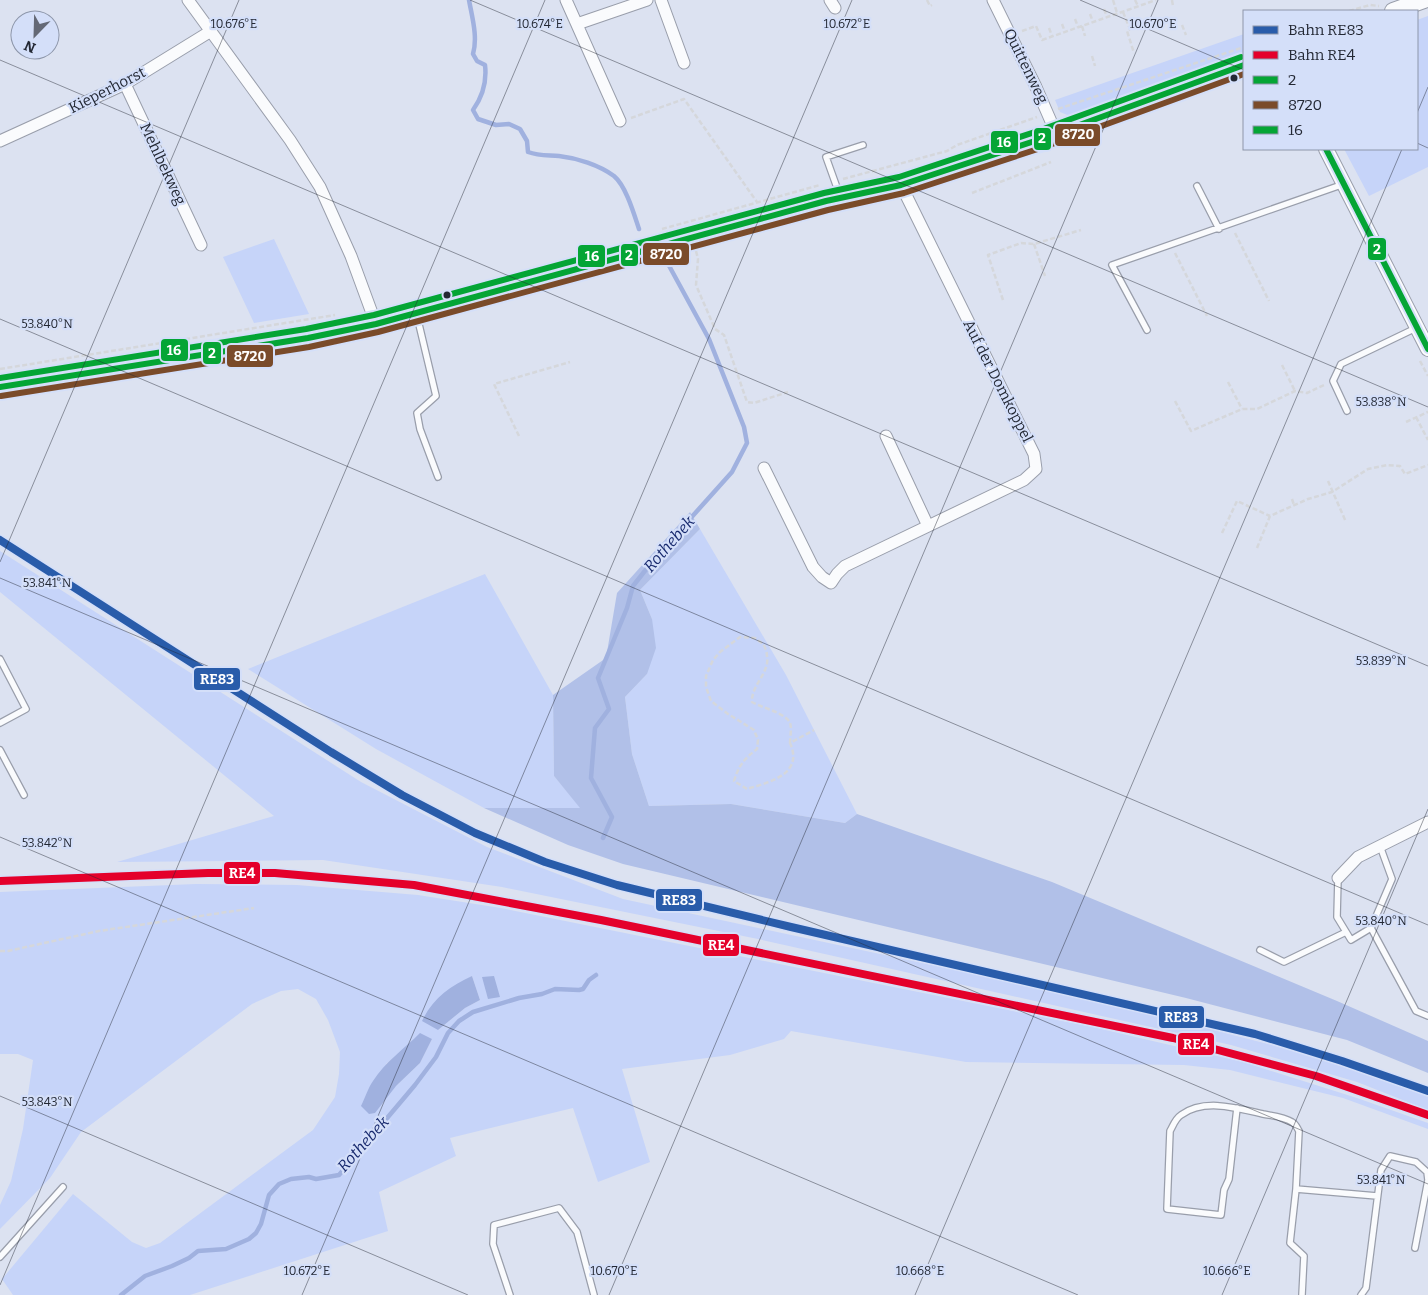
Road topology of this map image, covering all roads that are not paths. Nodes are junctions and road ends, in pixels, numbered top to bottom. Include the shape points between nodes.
1 (188, 0) edge
2 (566, 0) edge
3 (647, 0) edge
4 (661, 0) edge
5 (994, 0) edge
6 (1424, 0) edge
7 (1390, 9) edge
8 (577, 24) junction
9 (211, 31) junction
10 (684, 64) dead end
11 (1243, 65) edge
12 (125, 84) junction
13 (620, 122) road end
14 (1056, 132) junction
15 (0, 141) edge
16 (862, 145) dead end
17 (1327, 150) edge
18 (1344, 184) junction
19 (900, 185) junction
20 (1197, 186) dead end
21 (841, 198) junction
22 (1219, 229) junction
23 (201, 244) dead end
24 (416, 313) junction
25 (376, 324) junction
26 (1416, 328) junction
27 (1147, 330) dead end
28 (1428, 349) edge
29 (0, 387) edge
30 (1347, 412) dead end
31 (886, 436) dead end
32 (764, 468) dead end
33 (438, 477) dead end
34 (928, 526) junction
35 (0, 659) edge
36 (0, 723) edge
37 (0, 750) edge
38 (24, 795) dead end
39 (1428, 822) edge
40 (1380, 846) junction
41 (1338, 878) joint
42 (1371, 928) junction
43 (1346, 932) junction
44 (1260, 950) dead end
45 (1428, 1016) edge
46 (1237, 1108) junction
47 (63, 1187) dead end
48 (1296, 1189) junction
49 (1377, 1196) junction
50 (1415, 1248) dead end
51 (0, 1256) edge
52 (510, 1295) edge
53 (594, 1295) edge
54 (1302, 1295) edge
55 (1360, 1295) edge

1 - 9 street
2 - 8 street
3 - 8 street
4 - 10 street
5 - 14 street, Quittenweg
6 - 7 main road
8 - 13 street
9 - 12 street, Kieperhorst
9 - 25 street via 320,187 351,256
11 - 14 main road
12 - 15 street, Kieperhorst
12 - 23 street, Mehlbekweg
14 - 19 main road
16 - 21 lane via 826,157
17 - 18 street
18 - 22 lane
18 - 26 street
19 - 21 main road
19 - 34 street, Auf der Domkoppel via 1034,454 1036,468 1024,480
20 - 22 lane
21 - 24 main road
22 - 27 lane via 1112,265
24 - 25 main road
24 - 33 lane via 436,396 417,413
25 - 29 main road via 308,338
26 - 28 street
26 - 30 lane via 1342,364 1333,381
31 - 34 street
32 - 34 street, Auf der Domkoppel via 813,567 831,583 845,566
35 - 36 lane via 26,709
37 - 38 lane
39 - 40 street
40 - 41 street via 1358,857
40 - 42 lane via 1392,879
41 - 43 lane via 1337,917
42 - 43 lane via 1350,940
42 - 45 lane via 1416,1011
43 - 44 lane via 1284,962
46 - 46 lane via 1193,1109 1174,1123 1168,1149 1167,1209 1221,1214
46 - 48 lane via 1282,1117 1294,1123 1299,1131
47 - 51 lane
48 - 49 lane
48 - 54 lane via 1290,1243 1304,1256
49 - 50 lane via 1380,1170 1390,1156 1416,1162 1427,1172
49 - 55 lane via 1366,1288
52 - 53 lane via 493,1244 494,1225 558,1208 577,1232

